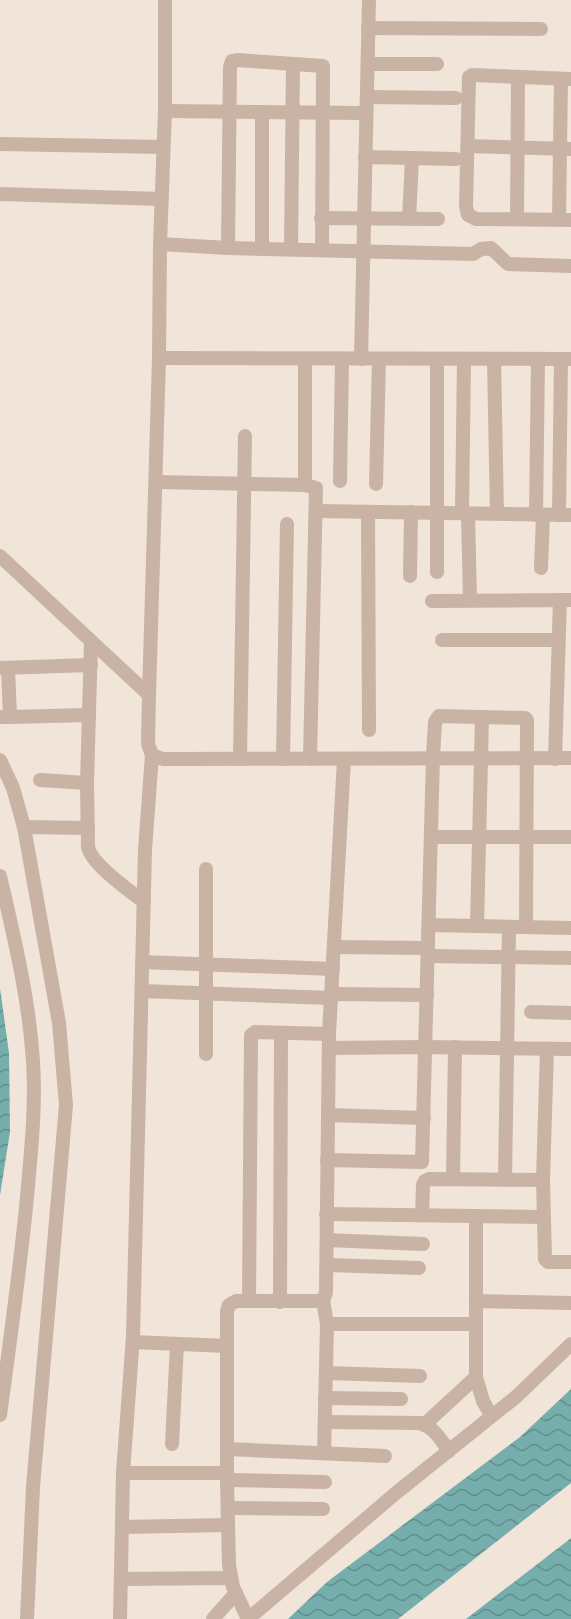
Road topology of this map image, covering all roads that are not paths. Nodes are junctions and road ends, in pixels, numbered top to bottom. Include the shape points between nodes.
1 (165, 0) edge
2 (369, 0) edge
3 (369, 28) junction
4 (541, 29) dead end
5 (293, 64) junction
6 (368, 64) junction
7 (437, 64) dead end
8 (518, 77) junction
9 (566, 79) edge
10 (367, 97) junction
11 (456, 98) dead end
12 (165, 111) junction
13 (230, 112) junction
14 (262, 112) junction
15 (293, 112) junction
16 (323, 113) junction
17 (366, 114) junction
18 (0, 144) edge
19 (468, 146) junction
20 (163, 147) junction
21 (518, 147) junction
22 (566, 148) edge
23 (366, 158) junction
24 (412, 159) junction
25 (456, 159) dead end
26 (0, 194) edge
27 (161, 199) junction
28 (364, 217) junction
29 (321, 218) junction
30 (409, 219) junction
31 (438, 219) dead end
32 (517, 219) junction
33 (565, 220) edge
34 (160, 243) junction
35 (228, 248) junction
36 (262, 248) junction
37 (291, 249) junction
38 (322, 249) junction
39 (363, 250) junction
40 (571, 266) edge
41 (159, 358) junction
42 (305, 359) junction
43 (342, 359) junction
44 (361, 359) junction
45 (379, 359) junction
46 (437, 359) junction
47 (464, 359) junction
48 (494, 359) junction
49 (538, 359) junction
50 (566, 359) edge
51 (245, 436) dead end
52 (340, 481) dead end
53 (156, 482) junction
54 (244, 484) junction
55 (375, 484) dead end
56 (305, 485) junction
57 (316, 511) junction
58 (368, 512) junction
59 (411, 512) junction
60 (438, 513) junction
61 (465, 514) junction
62 (497, 514) junction
63 (539, 515) junction
64 (565, 515) edge
65 (287, 524) dead end
66 (0, 556) edge
67 (541, 568) dead end
68 (437, 572) dead end
69 (410, 576) dead end
70 (470, 600) junction
71 (565, 600) edge
72 (432, 601) dead end
73 (442, 640) dead end
74 (558, 640) junction
75 (91, 641) junction
76 (91, 665) junction
77 (4, 668) edge
78 (149, 695) junction
79 (89, 715) junction
80 (5, 717) edge
81 (482, 717) junction
82 (369, 730) dead end
83 (152, 755) junction
84 (481, 757) junction
85 (433, 758) junction
86 (571, 758) edge
87 (240, 759) junction
88 (283, 759) junction
89 (310, 759) junction
90 (344, 759) junction
91 (527, 759) junction
92 (555, 759) junction
93 (0, 760) edge
94 (40, 780) dead end
95 (87, 783) junction
96 (24, 827) junction
97 (88, 828) junction
98 (431, 837) junction
99 (479, 837) junction
100 (527, 837) junction
101 (571, 837) edge
102 (206, 869) dead end
103 (0, 876) edge
104 (144, 902) junction
105 (429, 925) junction
106 (477, 926) junction
107 (509, 927) junction
108 (526, 927) junction
109 (571, 928) edge
110 (334, 946) junction
111 (428, 952) junction
112 (509, 957) junction
113 (571, 958) edge
114 (142, 962) junction
115 (205, 964) junction
116 (333, 969) junction
117 (142, 991) junction
118 (207, 993) junction
119 (427, 995) junction
120 (331, 996) junction
121 (531, 1012) dead end
122 (571, 1013) edge
123 (281, 1033) junction
124 (329, 1041) junction
125 (426, 1047) junction
126 (455, 1047) junction
127 (506, 1048) junction
128 (547, 1049) junction
129 (571, 1049) edge
130 (206, 1054) dead end
131 (328, 1115) junction
132 (424, 1118) junction
133 (327, 1160) junction
134 (453, 1179) junction
135 (505, 1180) junction
136 (543, 1180) junction
137 (326, 1214) junction
138 (422, 1215) junction
139 (476, 1216) junction
140 (543, 1217) junction
141 (327, 1240) junction
142 (423, 1244) dead end
143 (571, 1262) edge
144 (328, 1265) junction
145 (419, 1268) dead end
146 (323, 1300) junction
147 (249, 1301) junction
148 (476, 1301) junction
149 (280, 1302) junction
150 (571, 1303) edge
151 (327, 1324) junction
152 (476, 1324) junction
153 (133, 1342) junction
154 (177, 1344) junction
155 (571, 1344) edge
156 (227, 1346) junction
157 (327, 1373) junction
158 (420, 1376) dead end
159 (476, 1377) junction
160 (325, 1398) junction
161 (401, 1399) dead end
162 (491, 1414) junction
163 (0, 1415) edge
164 (325, 1422) junction
165 (424, 1425) junction
166 (172, 1444) dead end
167 (227, 1449) junction
168 (449, 1451) junction
169 (324, 1453) junction
170 (385, 1456) dead end
171 (123, 1473) junction
172 (227, 1476) junction
173 (325, 1482) dead end
174 (228, 1508) junction
175 (323, 1509) dead end
176 (228, 1525) junction
177 (122, 1527) junction
178 (231, 1578) junction
179 (121, 1579) junction
180 (236, 1593) junction
181 (27, 1619) edge
182 (120, 1619) edge
183 (213, 1619) edge
184 (248, 1619) edge

1 - 12 street
2 - 3 street
3 - 4 street
3 - 6 street
5 - 13 street via 232,61
5 - 15 street
5 - 16 street via 322,66
6 - 7 street
6 - 10 street
8 - 9 street
8 - 19 street via 469,77
8 - 21 street
9 - 22 street
10 - 11 street
10 - 17 street
12 - 13 street
12 - 20 street
13 - 14 street
13 - 35 street
14 - 15 street
14 - 36 street
15 - 16 street
15 - 37 street
16 - 17 street
16 - 29 street
17 - 23 street
18 - 20 street
19 - 21 street
19 - 32 street via 468,215 476,219
20 - 27 street
21 - 22 street
21 - 32 street
22 - 33 street
23 - 24 street
23 - 28 street
24 - 25 street
24 - 30 street
26 - 27 street
27 - 34 street
28 - 29 street
28 - 30 street
28 - 39 street
29 - 38 street
30 - 31 street
32 - 33 street
34 - 35 street
34 - 41 street
35 - 36 street
36 - 37 street
37 - 38 street
38 - 39 street
39 - 40 street via 473,254 491,248 508,264
39 - 44 street
41 - 42 street
41 - 53 street
42 - 43 street
42 - 56 street
43 - 44 street
43 - 52 street
44 - 45 street
45 - 46 street
45 - 55 street
46 - 47 street
46 - 60 street
47 - 48 street
47 - 61 street
48 - 49 street
48 - 62 street
49 - 50 street
49 - 63 street
50 - 64 street
51 - 54 street
53 - 54 street
53 - 78 street
54 - 56 street
54 - 87 street
56 - 57 street via 316,488
57 - 58 street
57 - 89 street
58 - 59 street
58 - 82 street
59 - 60 street
59 - 69 street
60 - 61 street
60 - 68 street
61 - 62 street
61 - 70 street
62 - 63 street
63 - 64 street
63 - 67 street
65 - 88 street
66 - 75 street
70 - 71 street
70 - 72 street
71 - 74 street
73 - 74 street
74 - 92 street
75 - 76 street
75 - 78 street
76 - 77 street
76 - 79 street
77 - 80 street
78 - 83 street via 148,744
79 - 80 street
79 - 95 street
81 - 84 street
81 - 85 street via 437,717
81 - 91 street via 526,719
83 - 87 street via 163,759
83 - 104 street
84 - 85 street
84 - 91 street
84 - 99 street
85 - 90 street
85 - 98 street
86 - 92 street
87 - 88 street
88 - 89 street
89 - 90 street
90 - 110 street
91 - 92 street
91 - 100 street
93 - 96 street
94 - 95 street
95 - 97 street
96 - 97 street
96 - 181 street via 59,1023 66,1105 33,1487
97 - 104 street via 92,857
98 - 99 street
98 - 105 street
99 - 100 street
99 - 106 street
100 - 101 street
100 - 108 street
102 - 115 street
103 - 163 street via 24,990 34,1090 21,1252
104 - 114 street
105 - 106 street
105 - 111 street
106 - 107 street
107 - 108 street
107 - 112 street
108 - 109 street
110 - 111 street
110 - 116 street
111 - 112 street
111 - 119 street
112 - 113 street
112 - 127 street
114 - 115 street
114 - 117 street
115 - 116 street
115 - 118 street
116 - 120 street
117 - 118 street
117 - 153 street
118 - 120 street
118 - 130 street
119 - 120 street
119 - 125 street
120 - 124 street
121 - 122 street
123 - 124 street
123 - 147 street via 255,1032 251,1038
123 - 149 street
124 - 125 street
124 - 131 street
125 - 126 street
125 - 132 street
126 - 127 street
126 - 134 street
127 - 128 street
127 - 135 street
128 - 129 street
128 - 136 street
131 - 132 street
131 - 133 street
132 - 133 street via 423,1162
133 - 137 street
134 - 135 street
134 - 138 street via 425,1181
135 - 136 street
136 - 140 street
137 - 138 street
137 - 141 street
138 - 139 street
139 - 140 street
139 - 148 street
140 - 143 street via 546,1261
141 - 142 street
141 - 144 street
144 - 145 street
144 - 146 street
146 - 149 street
146 - 151 street
147 - 149 street
147 - 156 street via 233,1302 228,1307
148 - 150 street
148 - 152 street
151 - 152 street
151 - 157 street
152 - 159 street
153 - 154 street
153 - 171 street
154 - 156 street
154 - 166 street
155 - 162 street via 517,1396
156 - 167 street
157 - 158 street
157 - 160 street
159 - 162 street
159 - 165 street
160 - 161 street
160 - 164 street
162 - 168 street
164 - 165 street
164 - 169 street
165 - 168 street
167 - 169 street
167 - 172 street
168 - 184 street
169 - 170 street
171 - 172 street
171 - 177 street
172 - 173 street
172 - 174 street
174 - 175 street
174 - 176 street
176 - 177 street
176 - 178 street
177 - 179 street
178 - 179 street
178 - 180 street
179 - 182 street
180 - 183 street
180 - 184 street

